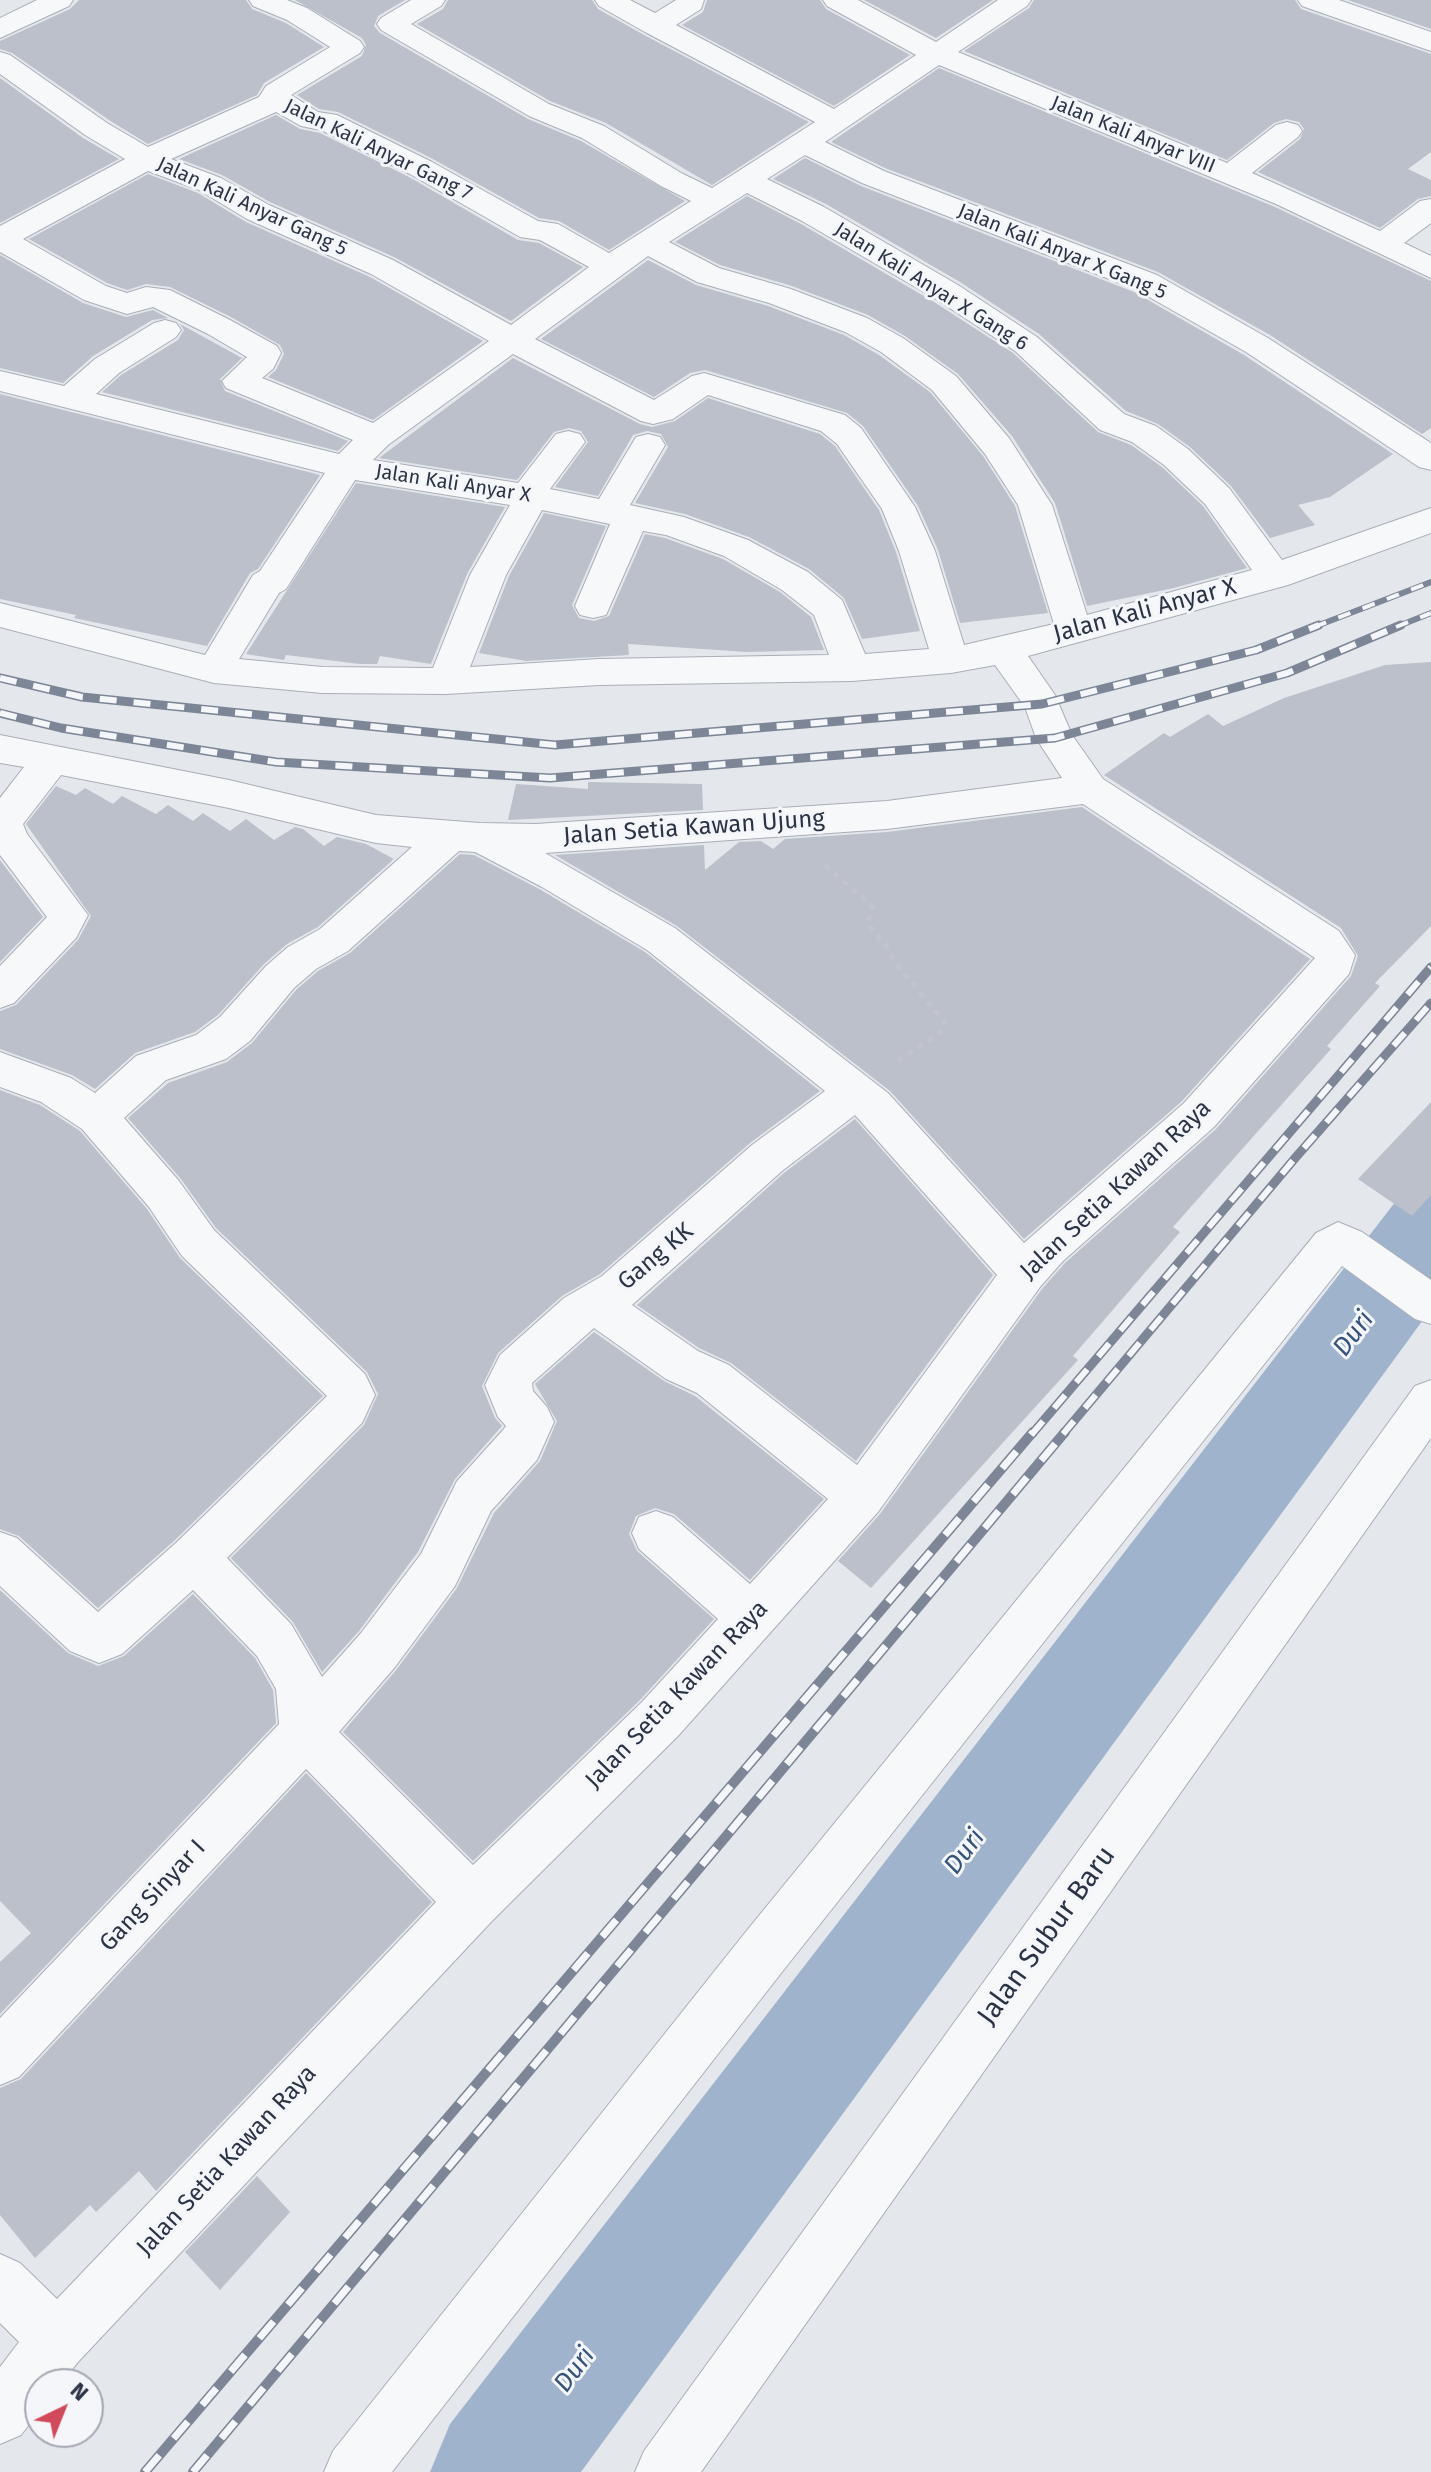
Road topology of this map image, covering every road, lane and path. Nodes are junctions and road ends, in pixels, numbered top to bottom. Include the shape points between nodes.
1 (59, 0) edge
2 (263, 0) edge
3 (324, 0) edge
4 (431, 0) edge
5 (609, 0) edge
6 (690, 0) edge
7 (837, 0) edge
8 (1017, 0) edge
9 (1312, 0) edge
10 (297, 14) junction
11 (391, 24) junction
12 (655, 26) junction
13 (0, 29) edge
14 (1431, 42) edge
15 (350, 47) junction
16 (935, 53) junction
17 (0, 61) edge
18 (278, 100) junction
19 (836, 122) junction
20 (1287, 131) dead end
21 (804, 143) junction
22 (147, 159) junction
23 (1230, 175) junction
24 (745, 180) junction
25 (714, 200) junction
26 (1431, 208) edge
27 (0, 239) edge
28 (647, 243) junction
29 (1382, 244) junction
30 (610, 266) junction
31 (1431, 268) edge
32 (165, 330) dead end
33 (512, 339) junction
34 (0, 381) edge
35 (70, 399) junction
36 (376, 437) junction
37 (568, 442) dead end
38 (648, 445) dead end
39 (1431, 459) edge
40 (346, 467) junction
41 (530, 496) junction
42 (620, 515) junction
43 (1431, 520) edge
44 (1275, 576) junction
45 (593, 606) dead end
46 (0, 615) edge
47 (1074, 631) junction
48 (1004, 650) junction
49 (951, 660) junction
50 (852, 668) junction
51 (214, 670) junction
52 (446, 681) junction
53 (0, 749) edge
54 (51, 760) junction
55 (1089, 789) junction
56 (813, 820) junction
57 (466, 836) junction
58 (0, 992) edge
59 (0, 1069) edge
60 (855, 1091) junction
61 (97, 1117) junction
62 (1024, 1274) junction
63 (596, 1304) junction
64 (1431, 1305) edge
65 (1431, 1400) edge
66 (861, 1497) junction
67 (656, 1533) dead end
68 (0, 1554) edge
69 (194, 1558) junction
70 (752, 1617) junction
71 (305, 1733) junction
72 (473, 1902) junction
73 (0, 2058) edge
74 (0, 2283) edge
75 (58, 2340) junction
76 (0, 2414) edge
77 (354, 2472) edge
78 (665, 2472) edge

1 - 13 street
2 - 10 street
3 - 10 street
4 - 11 street
5 - 12 street
6 - 12 street
7 - 16 street, Jalan Kali Anyar VIII
8 - 16 street
9 - 14 street
10 - 15 street
11 - 15 street
11 - 25 street via 539,110 593,132
12 - 19 street
15 - 18 street, Jalan Kali Anyar Gang 7 via 276,92
16 - 19 street
16 - 23 street, Jalan Kali Anyar VIII
17 - 22 street, Jalan Kali Anyar Gang 5
18 - 22 street
18 - 30 street, Jalan Kali Anyar Gang 7
19 - 21 street
20 - 23 street
21 - 24 street
21 - 39 street, Jalan Kali Anyar X Gang 5 via 873,177 1158,288 1257,345
22 - 27 street
22 - 33 street, Jalan Kali Anyar Gang 5 via 382,267
23 - 29 street, Jalan Kali Anyar VIII
24 - 25 street
24 - 44 street, Jalan Kali Anyar X Gang 6 via 947,292 1026,344 1112,422 1144,434 1176,457 1217,496
25 - 28 street
26 - 29 street
27 - 36 street via 95,293 127,304 159,297 219,327 265,353 238,381
28 - 30 street
28 - 47 street via 708,275 856,325 944,383 997,446 1035,505
29 - 31 street, Jalan Kali Anyar VIII
30 - 33 street
32 - 35 street via 107,366
33 - 36 street
33 - 49 street, Jalan Kali Anyar Gang 5 via 653,413 704,383 833,423 849,436 898,507
34 - 35 street, Jalan Kali Anyar X
35 - 40 street, Jalan Kali Anyar X
36 - 40 street
37 - 41 street
38 - 42 street
40 - 41 street, Jalan Kali Anyar X
40 - 51 street
41 - 42 street, Jalan Kali Anyar X
41 - 52 street via 488,575
42 - 45 street
42 - 50 street, Jalan Kali Anyar X via 672,525 736,548 795,581 829,609
43 - 44 street, Jalan Kali Anyar X
44 - 47 street, Jalan Kali Anyar X
46 - 51 street, Jalan Kali Anyar X
47 - 48 street, Jalan Kali Anyar X
48 - 49 street, Jalan Kali Anyar X
48 - 55 street via 1042,704 1055,738
49 - 50 street, Jalan Kali Anyar X
50 - 52 street, Jalan Kali Anyar X via 599,672
51 - 52 street, Jalan Kali Anyar X via 322,680
53 - 54 street, Jalan Setia Kawan Ujung
54 - 57 street, Jalan Setia Kawan Ujung via 376,829
54 - 58 street via 3,822 10,840 68,915
55 - 56 street, Jalan Setia Kawan Ujung
55 - 62 street, Jalan Setia Kawan Raya via 1325,942 1335,963 1199,1115
56 - 57 street, Jalan Setia Kawan Ujung via 536,839
56 - 60 path via 823,863 871,905 867,923 945,1022 942,1031
57 - 60 street via 556,876 661,939
57 - 61 street via 334,940 302,958 235,1029 211,1047 151,1068
59 - 61 street via 56,1090
60 - 62 street
60 - 63 street, Gang KK via 767,1158 676,1241
61 - 69 street via 164,1194 198,1243 352,1395 346,1408
62 - 66 street, Jalan Setia Kawan Raya
63 - 66 street via 682,1365 713,1379
63 - 71 street, Gang KK via 516,1369 508,1385 531,1422 520,1445 474,1496 430,1582
64 - 77 street via 1338,1241 1313,1268
65 - 78 street, Jalan Subur Baru
66 - 70 street, Jalan Setia Kawan Raya
67 - 70 street
68 - 69 street via 87,1635 99,1640
69 - 71 street via 274,1640 300,1684
70 - 72 street, Jalan Setia Kawan Raya via 660,1719
71 - 72 street
71 - 73 street, Gang Sinyar I
72 - 75 street, Jalan Setia Kawan Raya
74 - 75 street
75 - 76 street, Jalan Setia Kawan Raya

